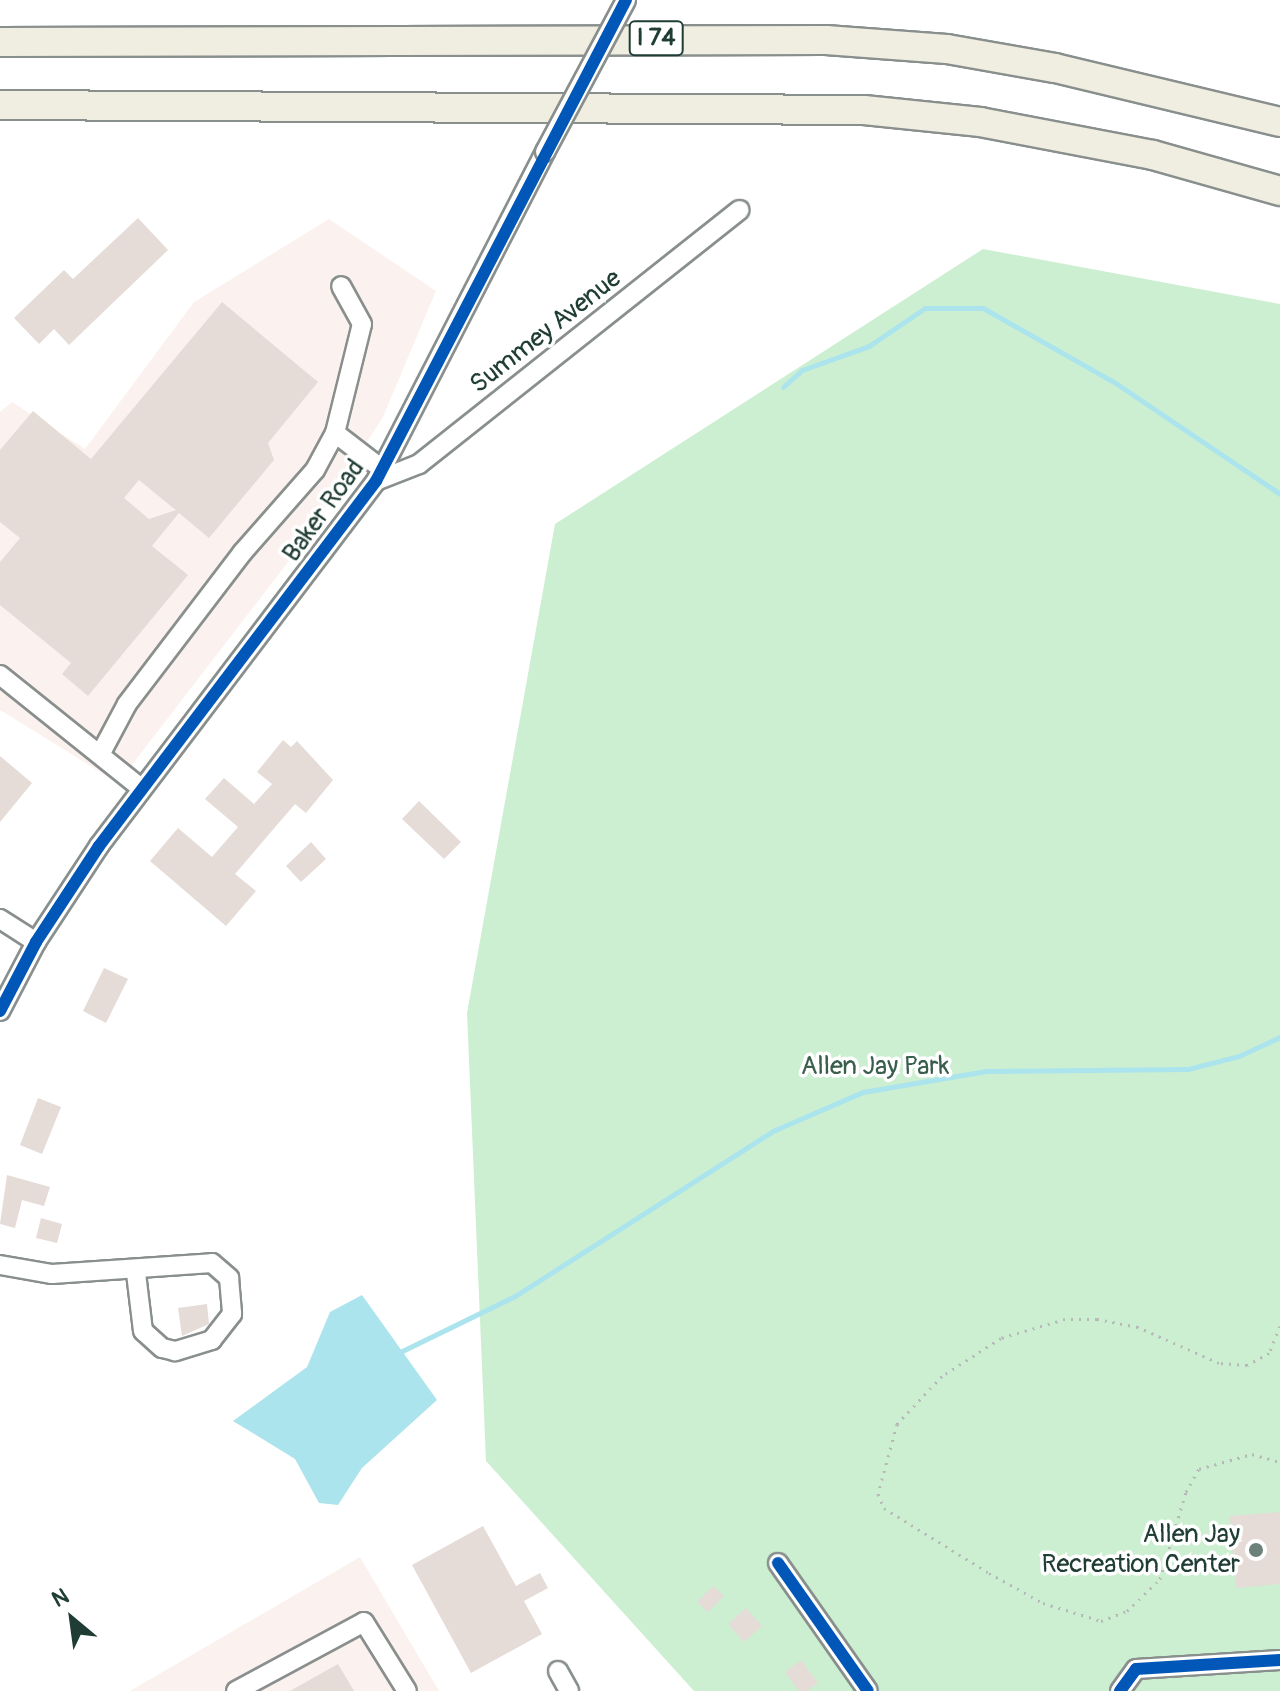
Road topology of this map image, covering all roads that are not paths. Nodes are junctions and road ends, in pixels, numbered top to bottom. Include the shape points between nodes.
1 (626, 0) edge
2 (0, 42) edge
3 (0, 105) edge
4 (1280, 122) edge
5 (1280, 191) edge
6 (740, 210) dead end
7 (341, 286) dead end
8 (335, 433) junction
9 (379, 475) junction
10 (0, 675) edge
11 (102, 751) junction
12 (141, 788) junction
13 (0, 919) edge
14 (36, 942) junction
15 (0, 1011) edge
16 (0, 1265) edge
17 (136, 1273) junction
18 (778, 1563) dead end
19 (1280, 1660) edge
20 (558, 1671) dead end
21 (236, 1691) edge
22 (407, 1691) edge
23 (569, 1691) edge
24 (868, 1691) edge
25 (1120, 1691) edge

1 - 9 street, Baker Road, bridge
2 - 4 highway, I 74 via 826,40 947,49 1055,68
3 - 5 highway via 864,110 980,122 1153,155
6 - 9 street, Summey Avenue via 419,464
7 - 8 street via 362,324
8 - 9 street
8 - 11 street via 315,470 242,553 127,704
9 - 12 street, Baker Road
10 - 11 street
11 - 12 street
12 - 14 street, Baker Road
13 - 14 street
14 - 15 street, Baker Road
16 - 17 street via 52,1274
17 - 17 street via 143,1331 162,1348 212,1340 232,1314 234,1294 222,1267 194,1264
18 - 24 street
19 - 25 street via 1136,1669
20 - 23 street
21 - 22 street via 364,1622

